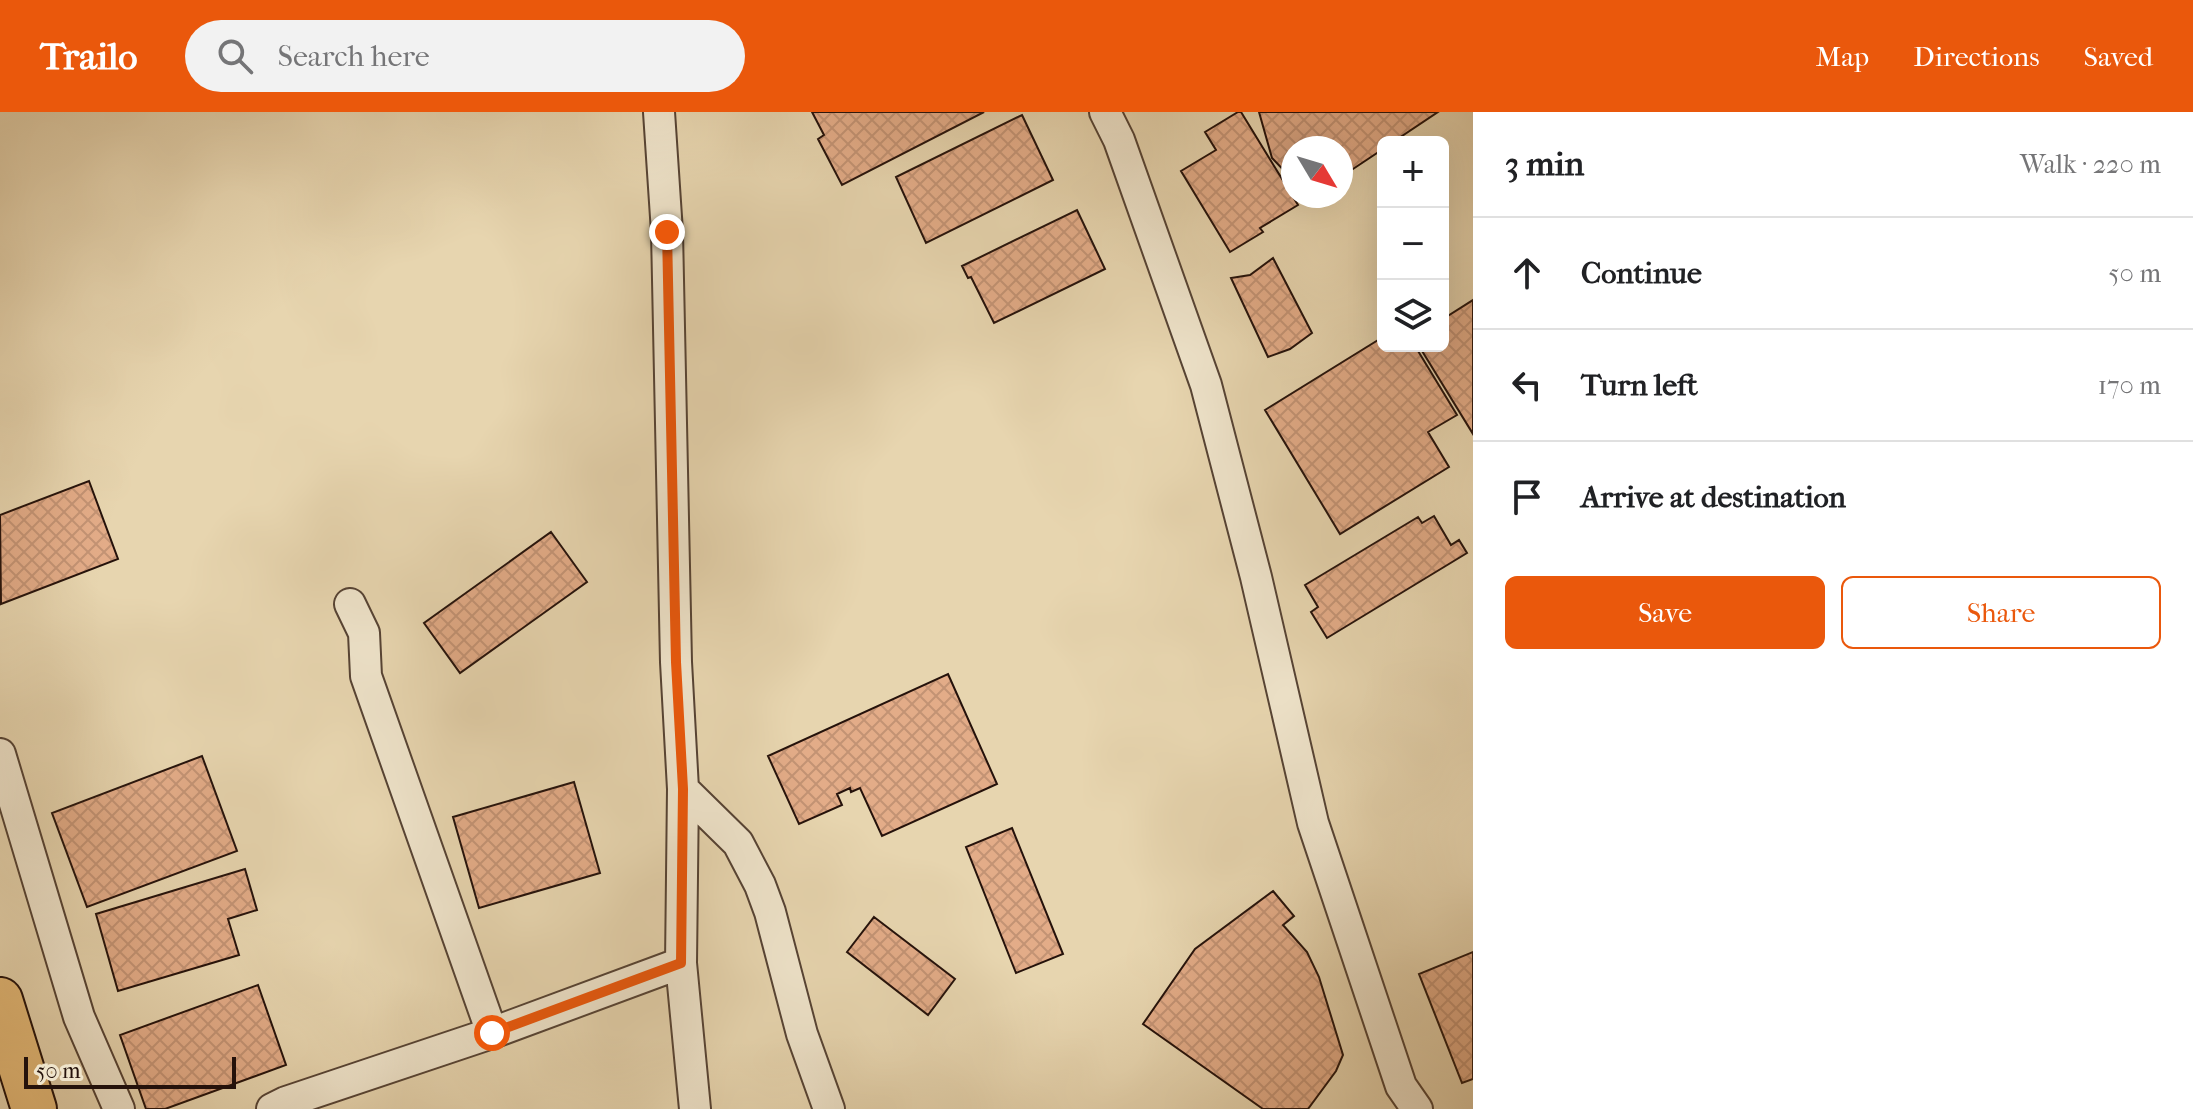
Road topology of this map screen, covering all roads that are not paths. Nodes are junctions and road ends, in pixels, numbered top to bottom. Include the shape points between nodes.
1 (659, 112) edge
2 (1105, 112) edge
3 (350, 604) dead end
4 (0, 754) edge
5 (683, 789) junction
6 (681, 963) junction
7 (0, 1000) edge
8 (492, 1033) junction
9 (34, 1109) edge
10 (119, 1109) edge
11 (272, 1109) edge
12 (695, 1109) edge
13 (829, 1109) edge
14 (1417, 1109) edge

1 - 5 street
2 - 14 street via 1206,385 1313,823 1401,1086
3 - 8 street via 364,633 366,676
4 - 10 street via 79,1017
5 - 6 street
5 - 13 street via 738,843 760,885
6 - 8 street
6 - 12 street
7 - 9 main road
8 - 11 street

